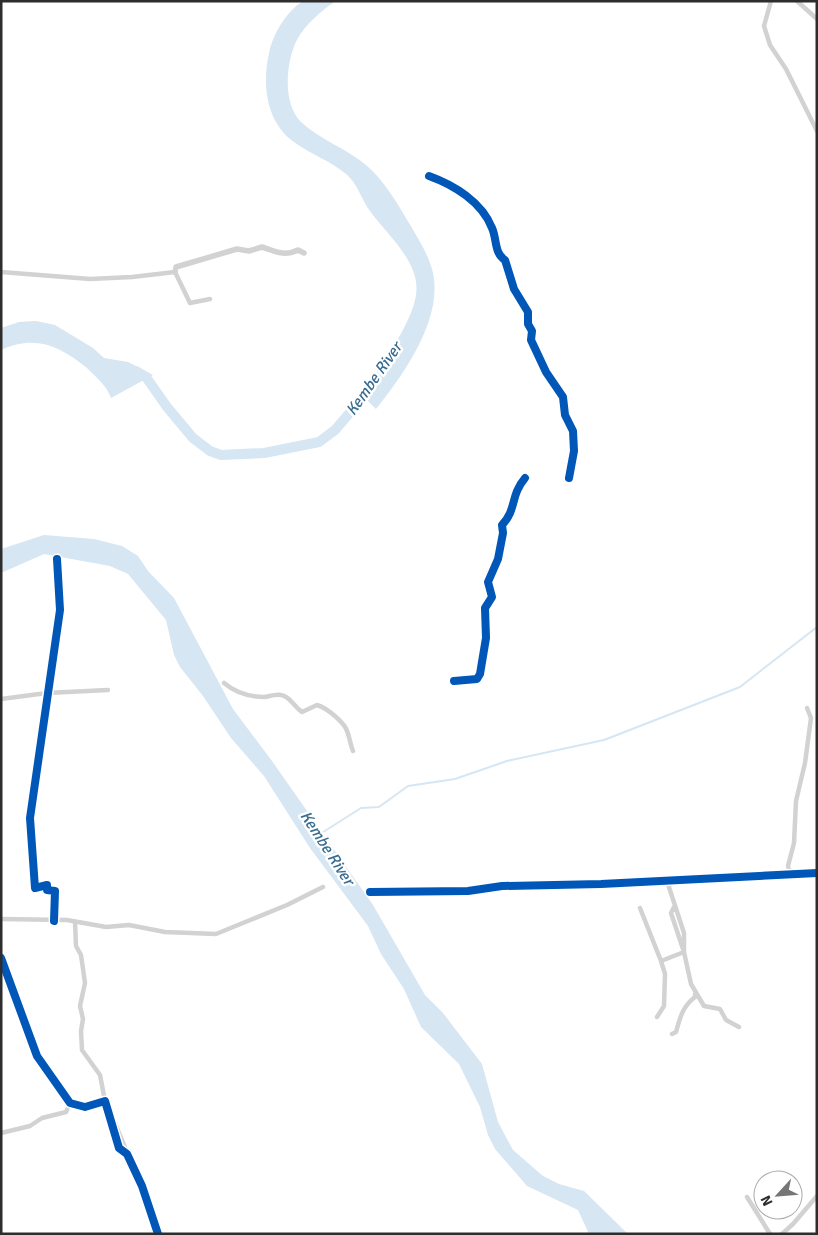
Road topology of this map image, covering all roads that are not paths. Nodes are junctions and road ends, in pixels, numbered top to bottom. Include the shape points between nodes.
1 (771, 1) edge
2 (797, 1) edge
3 (817, 19) edge
4 (817, 131) edge
5 (429, 176) dead end
6 (304, 253) dead end
7 (1, 272) edge
8 (175, 272) junction
9 (210, 300) dead end
10 (525, 478) dead end
11 (569, 478) dead end
12 (57, 559) dead end
13 (454, 681) dead end
14 (224, 683) dead end
15 (108, 690) dead end
16 (47, 693) junction
17 (1, 700) edge
18 (807, 708) dead end
19 (353, 751) dead end
20 (817, 873) edge
21 (790, 874) junction
22 (667, 881) junction
23 (323, 887) dead end
24 (370, 892) dead end
25 (640, 908) dead end
26 (1, 919) edge
27 (54, 921) junction
28 (76, 922) junction
29 (684, 952) junction
30 (1, 958) edge
31 (661, 961) junction
32 (695, 993) junction
33 (657, 1017) dead end
34 (739, 1027) dead end
35 (672, 1034) dead end
36 (105, 1101) junction
37 (70, 1103) junction
38 (1, 1133) edge
39 (817, 1196) edge
40 (747, 1197) dead end
41 (158, 1234) edge
42 (770, 1234) edge
43 (782, 1234) edge

1 - 4 street via 764,26 770,45 790,76
2 - 3 street
5 - 11 street via 458,189 483,213 491,226 496,247 505,260 514,289 528,312 531,340 546,372 563,397 565,414 573,431 574,451
6 - 8 street via 298,250 285,254 262,247 249,251 237,249 176,266
7 - 8 street via 90,279
8 - 9 street via 190,303
10 - 13 street via 513,496 513,510 502,526 498,559 488,582 492,597 486,608 486,638 480,674 477,679
12 - 16 street via 60,610
14 - 19 street via 252,697 280,694 288,697 302,712 317,705 328,709 347,730
15 - 16 street
16 - 17 street
16 - 27 street via 30,818 35,888 47,885 47,890 55,892
18 - 21 street via 811,718 796,801 794,843 788,866
20 - 21 street
21 - 22 street
22 - 24 street via 502,886 468,891
22 - 29 street via 684,933
23 - 28 street via 216,934
25 - 31 street
26 - 27 street
27 - 28 street
28 - 36 street via 76,946 86,982 80,1006 82,1050 100,1075
29 - 31 street
29 - 32 street
30 - 37 street via 37,1056
31 - 33 street via 665,995 664,1006
32 - 34 street via 704,1006 720,1009 726,1020
32 - 35 street via 695,998 687,1003 679,1017 676,1032
36 - 37 street via 85,1107
36 - 41 street via 119,1148 127,1154
37 - 38 street via 66,1112
39 - 43 street
40 - 42 street

